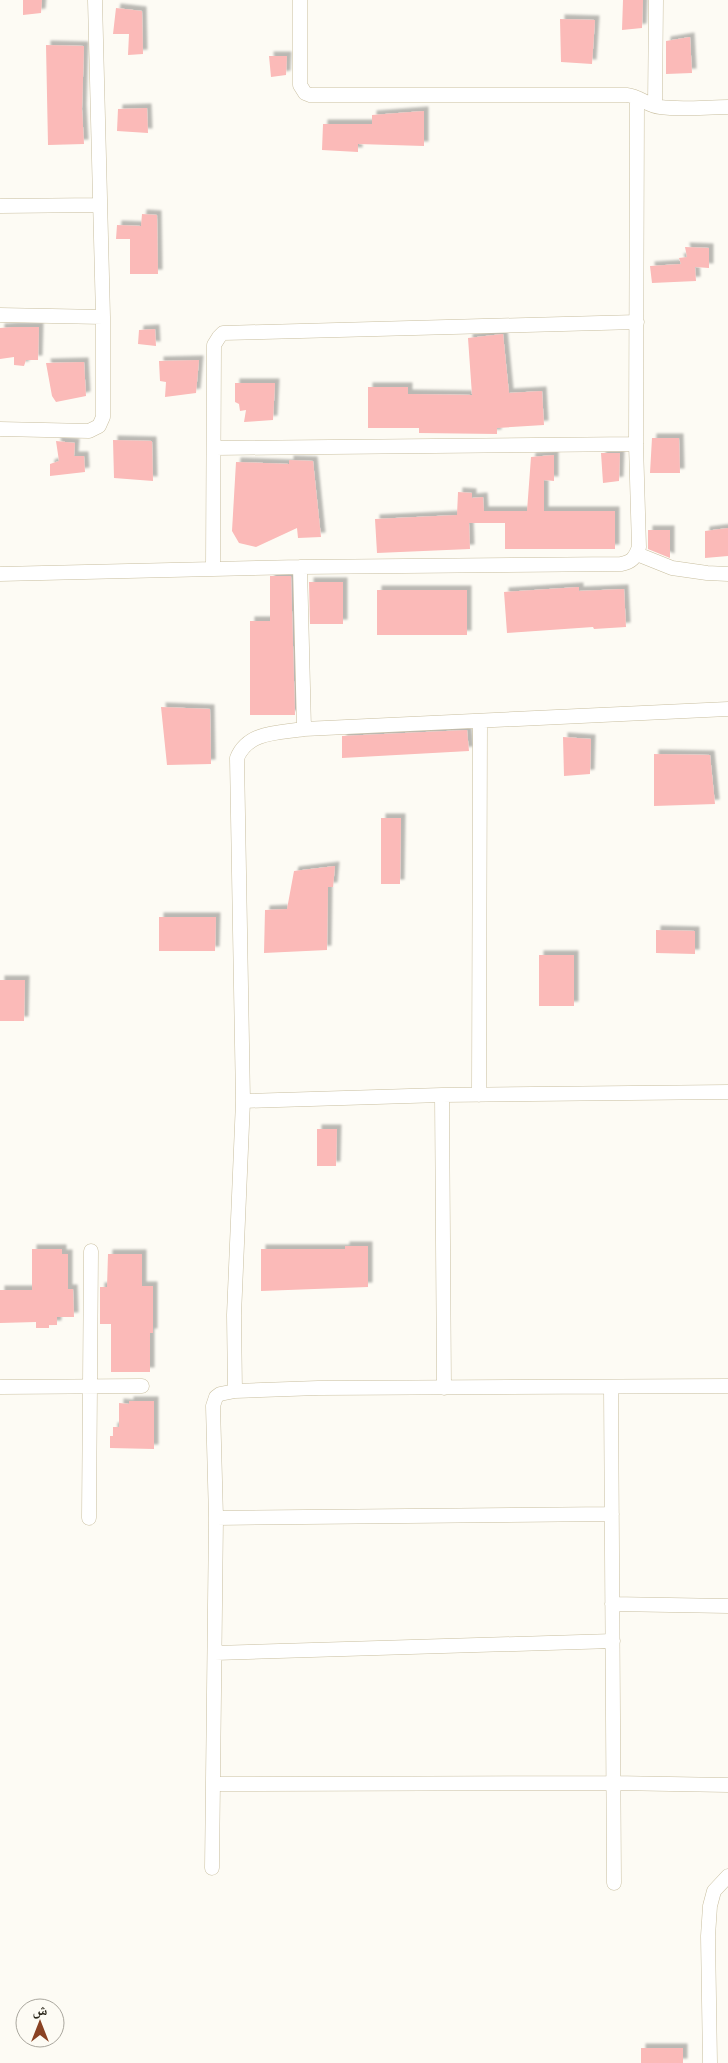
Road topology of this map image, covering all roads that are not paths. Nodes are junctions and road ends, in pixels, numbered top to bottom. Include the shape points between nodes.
1 (95, 0) edge
2 (300, 0) edge
3 (656, 0) edge
4 (637, 98) junction
5 (655, 106) junction
6 (728, 107) edge
7 (100, 205) junction
8 (0, 206) edge
9 (0, 315) edge
10 (103, 316) junction
11 (636, 322) junction
12 (0, 430) edge
13 (636, 444) junction
14 (215, 448) junction
15 (636, 554) junction
16 (300, 567) junction
17 (213, 568) junction
18 (0, 574) edge
19 (728, 574) edge
20 (728, 709) edge
21 (480, 720) junction
22 (304, 729) junction
23 (728, 1092) edge
24 (442, 1095) junction
25 (479, 1095) junction
26 (243, 1101) junction
27 (91, 1251) dead end
28 (90, 1386) junction
29 (142, 1386) dead end
30 (728, 1386) edge
31 (0, 1387) edge
32 (444, 1388) junction
33 (611, 1388) junction
34 (235, 1391) junction
35 (612, 1514) junction
36 (89, 1518) dead end
37 (216, 1518) junction
38 (612, 1604) junction
39 (728, 1606) edge
40 (612, 1641) junction
41 (215, 1653) junction
42 (613, 1782) junction
43 (213, 1784) junction
44 (728, 1785) edge
45 (212, 1868) dead end
46 (728, 1876) edge
47 (614, 1883) dead end
48 (710, 2063) edge

1 - 7 street
2 - 4 street via 300,85 310,95 627,95
3 - 5 street
4 - 5 street
4 - 11 street
5 - 6 street
7 - 8 street
7 - 10 street
9 - 10 street
10 - 12 street via 104,406 99,426 89,431
11 - 13 street
11 - 14 street via 223,333 214,346
13 - 14 street
13 - 15 street via 639,547
14 - 17 street
15 - 16 street via 628,562 620,564
15 - 19 street via 672,568
16 - 17 street
16 - 22 street
17 - 18 street
20 - 21 street
21 - 22 street
21 - 25 street
22 - 26 street via 258,736 240,748 236,758
23 - 25 street
24 - 25 street
24 - 26 street
24 - 32 street
26 - 34 street via 234,1315
27 - 28 street
28 - 29 street
28 - 31 street
28 - 36 street
30 - 33 street
32 - 33 street
32 - 34 street
33 - 35 street
34 - 37 street via 220,1394 214,1401
35 - 37 street
35 - 38 street
37 - 41 street
38 - 39 street
38 - 40 street
40 - 41 street
40 - 42 street
41 - 43 street
42 - 43 street
42 - 44 street
42 - 47 street
43 - 45 street
46 - 48 street via 714,1891 710,1906

